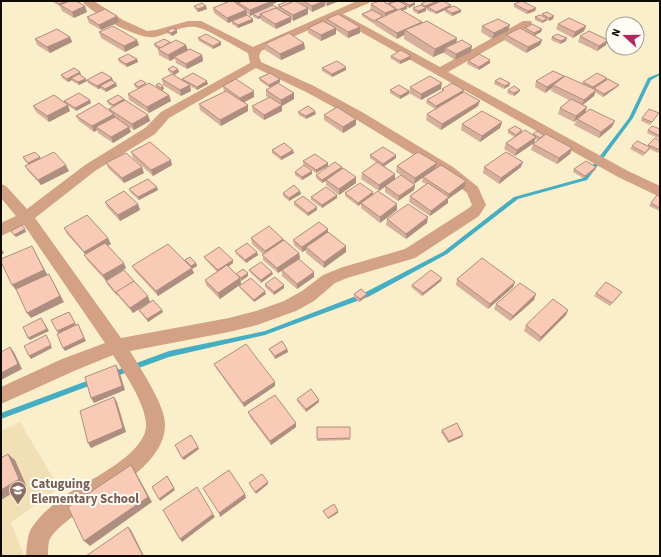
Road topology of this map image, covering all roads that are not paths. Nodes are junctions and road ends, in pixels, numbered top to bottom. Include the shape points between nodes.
1 (87, 1) edge
2 (356, 2) edge
3 (335, 13) junction
4 (527, 23) dead end
5 (255, 58) junction
6 (438, 72) junction
7 (1, 189) edge
8 (660, 192) edge
9 (26, 217) junction
10 (1, 230) edge
11 (117, 346) junction
12 (1, 396) edge
13 (37, 556) edge

1 - 5 street via 137,33 153,34 174,27 201,24
2 - 3 street
3 - 5 street via 258,49
3 - 6 street
4 - 6 street
5 - 9 street via 165,115 150,130 90,168
5 - 11 street via 358,115 448,170 473,190 479,205 474,212 410,254 329,279 308,296 290,306 229,325
6 - 8 street
7 - 9 street
9 - 10 street
9 - 11 street
11 - 12 street
11 - 13 street via 149,404 156,424 155,436 137,460 74,503 46,526 38,540

